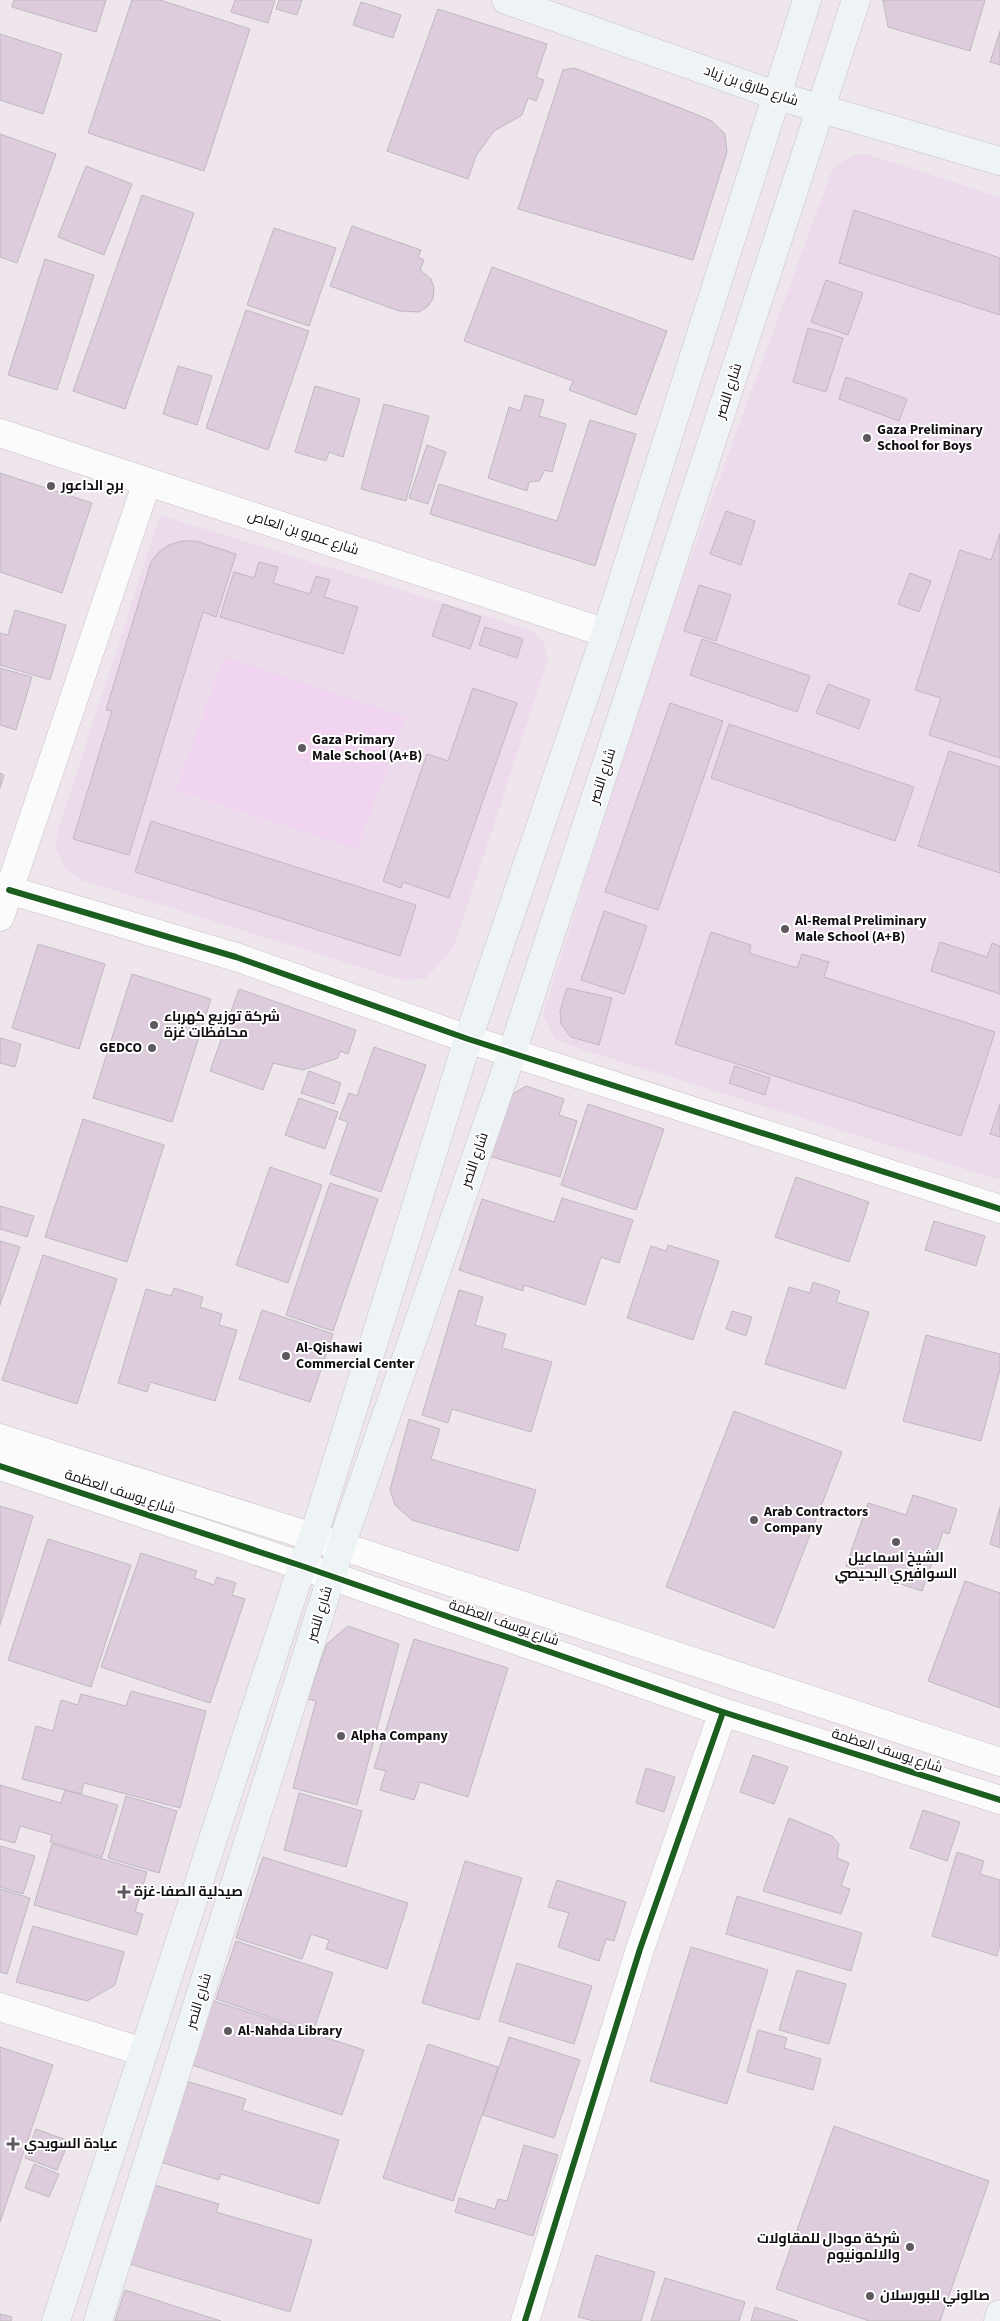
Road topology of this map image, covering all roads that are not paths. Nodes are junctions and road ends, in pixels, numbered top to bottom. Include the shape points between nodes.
1 (506, 0) edge
2 (807, 0) edge
3 (856, 0) edge
4 (778, 96) junction
5 (821, 108) junction
6 (1000, 161) edge
7 (0, 433) edge
8 (147, 482) junction
9 (606, 633) junction
10 (9, 890) junction
11 (0, 917) edge
12 (468, 1039) junction
13 (512, 1053) junction
14 (1000, 1209) edge
15 (0, 1438) edge
16 (0, 1466) edge
17 (313, 1538) junction
18 (341, 1546) junction
19 (302, 1566) junction
20 (332, 1576) junction
21 (723, 1712) junction
22 (1000, 1762) edge
23 (1000, 1800) edge
24 (0, 2007) edge
25 (143, 2052) junction
26 (1000, 2314) edge
27 (56, 2321) edge
28 (98, 2321) edge
29 (525, 2321) edge
30 (998, 2321) edge

1 - 4 main road, شارع طارق بن زياد
2 - 4 main road
3 - 5 main road, شارع النصر
4 - 5 main road, شارع طارق بن زياد
4 - 9 main road
5 - 6 main road, شارع طارق بن زياد
5 - 13 main road, شارع النصر
7 - 8 street, شارع عمرو بن العاص
8 - 9 street, شارع عمرو بن العاص
8 - 10 street
9 - 12 main road
10 - 11 street
10 - 12 street via 236,957
12 - 13 street
12 - 17 main road
13 - 14 street
13 - 18 main road, شارع النصر
15 - 17 street, شارع يوسف العظمة
16 - 19 street, شارع يوسف العظمة
17 - 18 street, شارع يوسف العظمة
17 - 19 main road
18 - 20 main road, شارع النصر
18 - 22 street, شارع يوسف العظمة
19 - 20 street, شارع يوسف العظمة
19 - 25 main road
20 - 21 street, شارع يوسف العظمة
20 - 28 main road, شارع النصر
21 - 23 street, شارع يوسف العظمة
21 - 29 street via 640,1949
24 - 25 street
25 - 27 main road
26 - 30 main road

